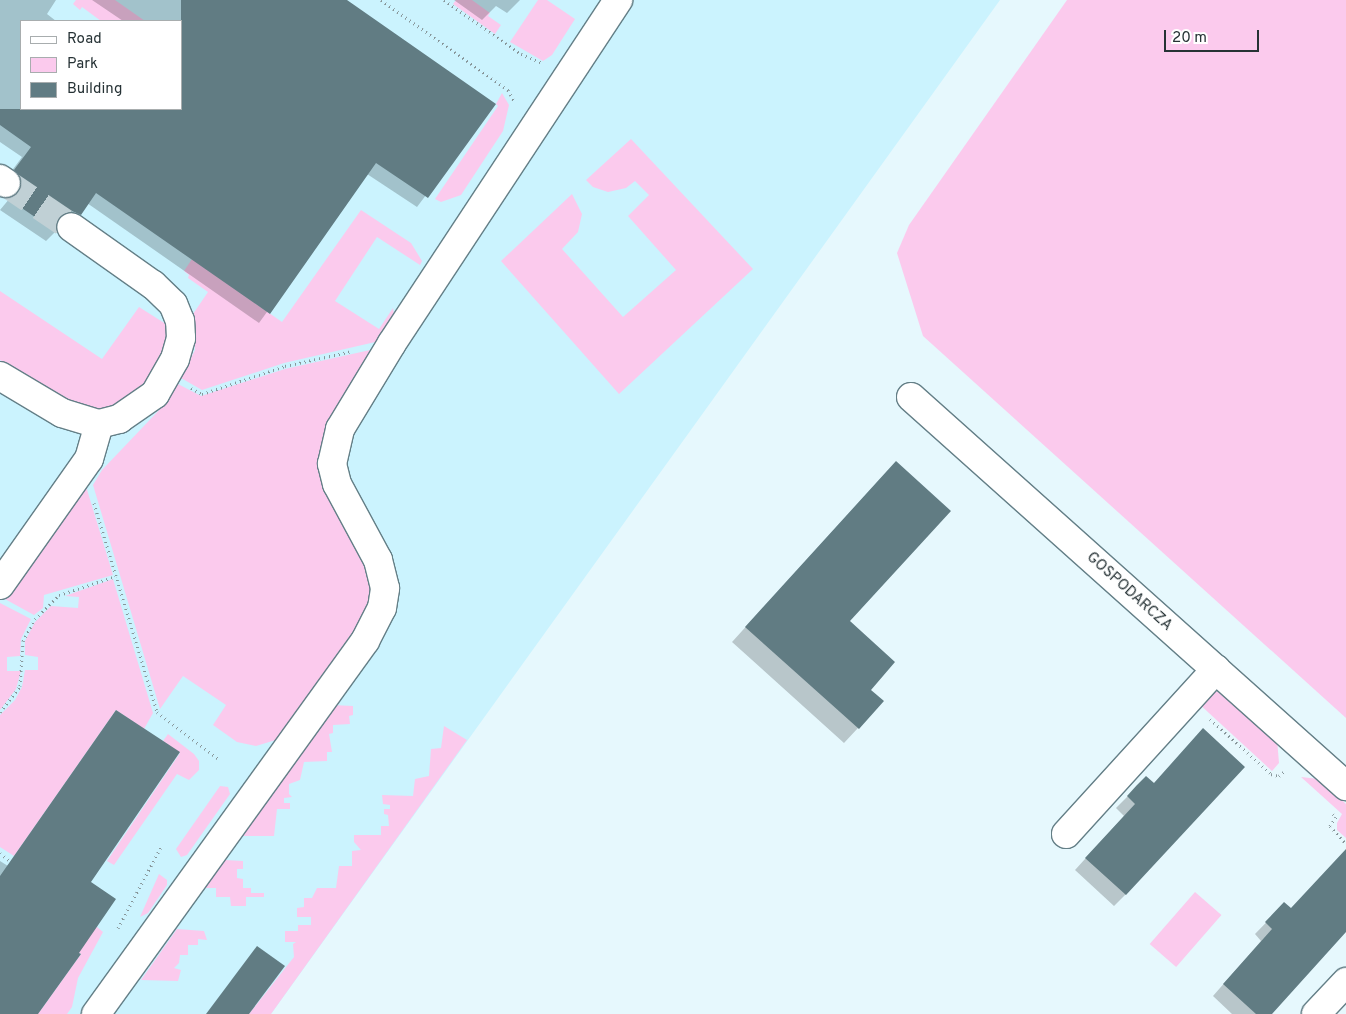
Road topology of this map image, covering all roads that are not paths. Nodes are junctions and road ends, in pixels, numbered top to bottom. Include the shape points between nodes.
1 (618, 0) edge
2 (71, 227) tunnel mouth
3 (0, 376) edge
4 (911, 397) dead end
5 (99, 424) junction
6 (0, 585) edge
7 (1216, 669) junction
8 (1346, 786) edge
9 (1066, 834) dead end
10 (1346, 982) edge
11 (96, 1014) edge
12 (1316, 1014) edge

1 - 11 street via 392,343 340,429 332,464 337,484 378,560 385,588 382,608 365,641
2 - 5 street via 167,297 180,321 181,338 175,359 155,394 119,419
3 - 5 street via 62,413
4 - 7 street, GOSPODARCZA
5 - 6 street via 89,459
7 - 8 street, GOSPODARCZA
7 - 9 street
10 - 12 street

